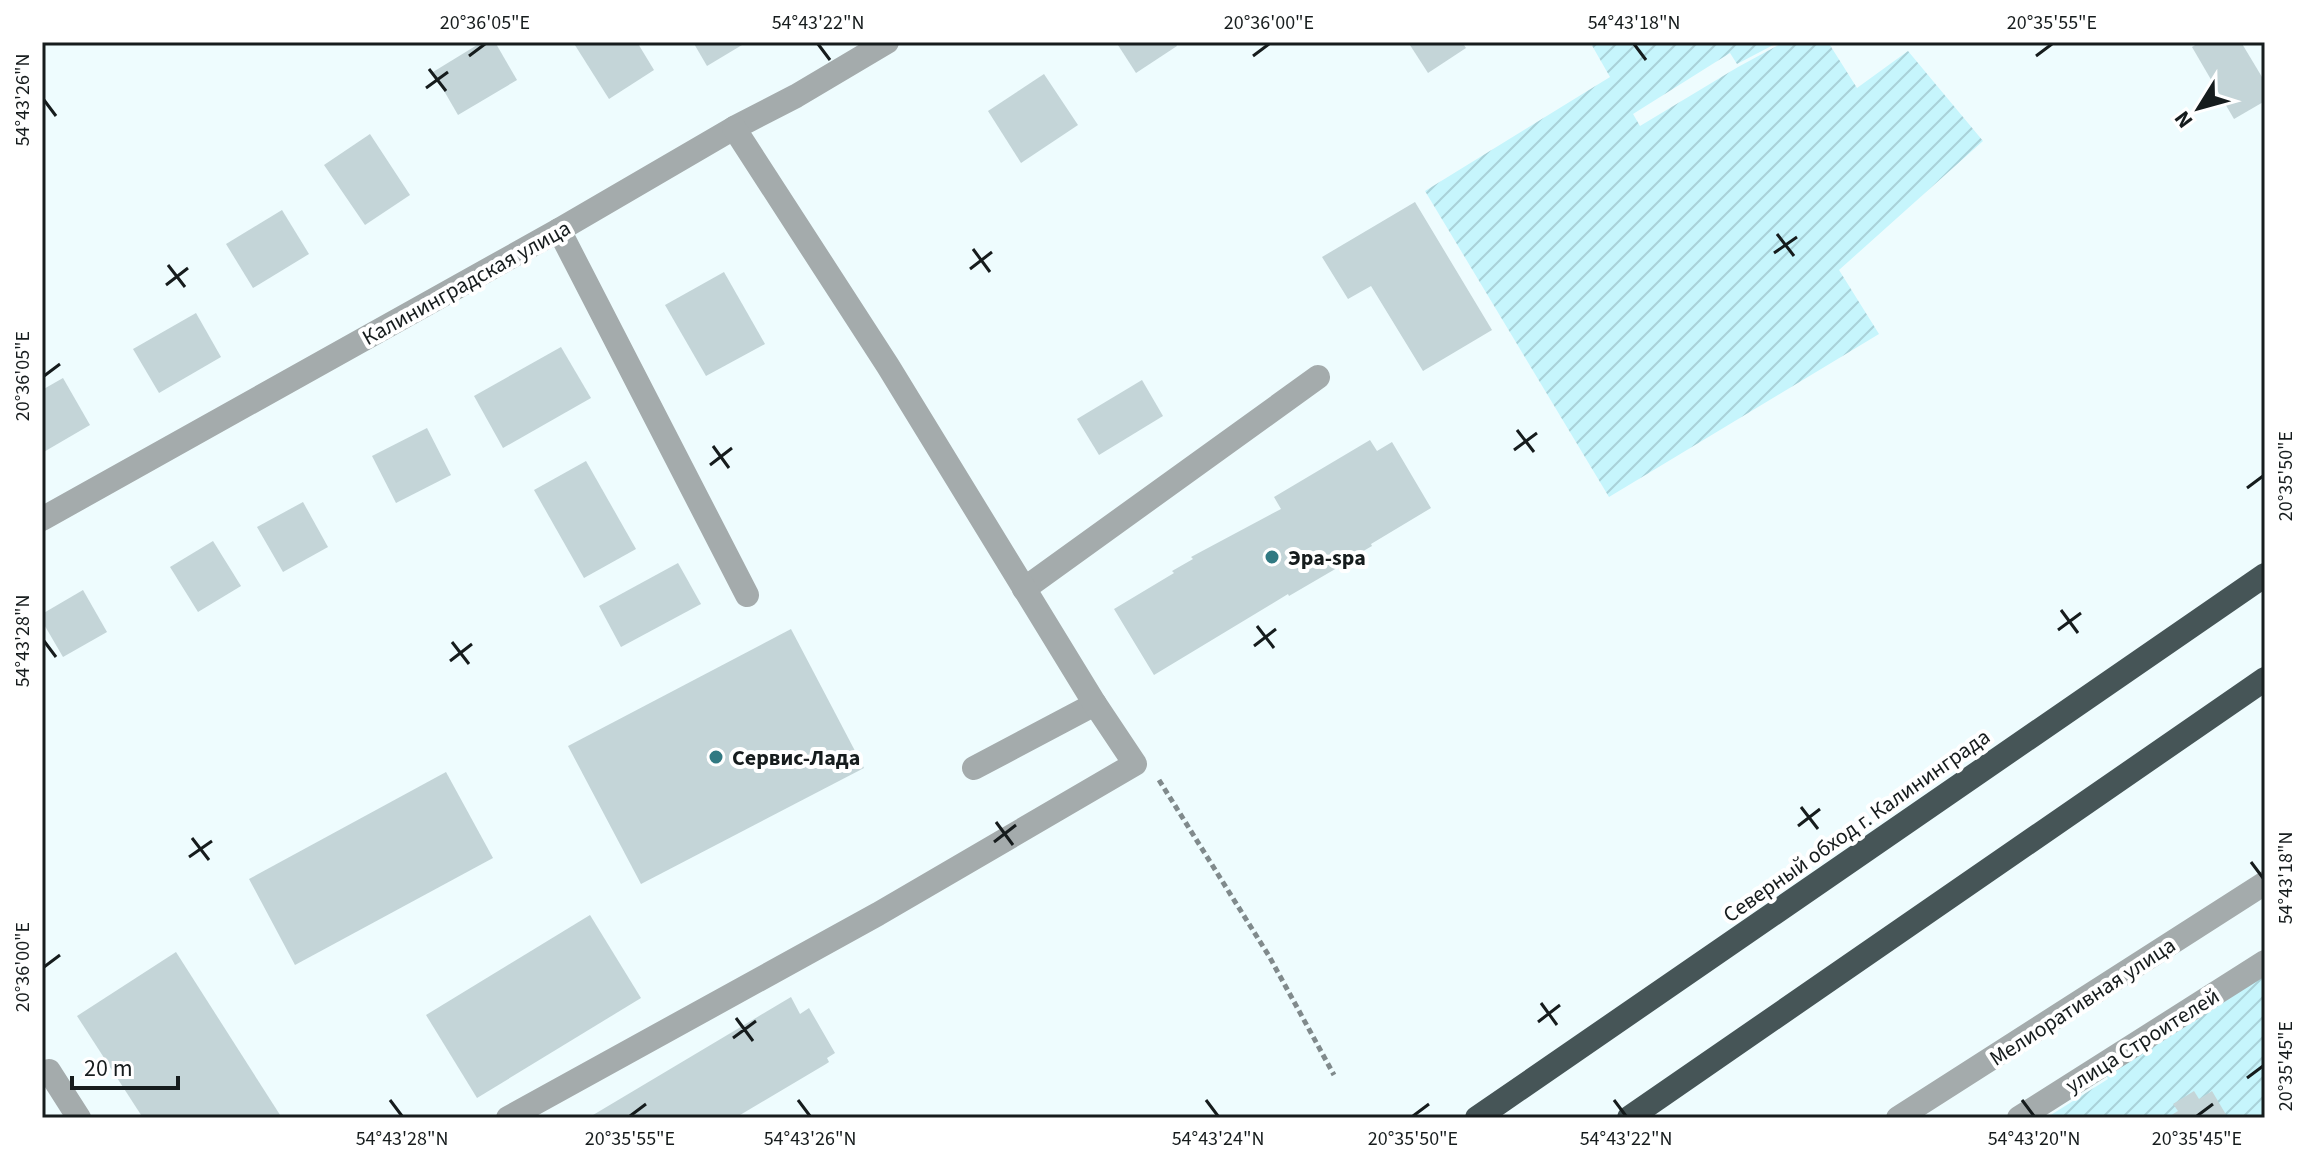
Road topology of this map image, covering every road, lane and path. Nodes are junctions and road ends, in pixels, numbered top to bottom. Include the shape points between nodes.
1 (887, 42) edge
2 (734, 128) junction
3 (559, 230) junction
4 (1318, 377) dead end
5 (42, 519) edge
6 (2265, 575) edge
7 (1024, 589) junction
8 (747, 595) dead end
9 (2265, 679) edge
10 (1095, 704) junction
11 (1135, 764) junction
12 (974, 768) dead end
13 (2265, 883) edge
14 (2265, 962) edge
15 (49, 1071) dead end
16 (1334, 1075) dead end
17 (79, 1118) edge
18 (508, 1118) edge
19 (1477, 1118) edge
20 (1629, 1118) edge
21 (1898, 1118) edge
22 (2019, 1118) edge

1 - 2 street, Калининградская улица
2 - 3 street, Калининградская улица
2 - 7 street
3 - 5 street, Калининградская улица
3 - 8 street
4 - 7 street
6 - 19 highway, Северный обход г. Калининграда
7 - 10 street
9 - 20 highway
10 - 11 street
10 - 12 street
11 - 16 path via 1161,781 1269,956
11 - 18 street via 878,914
13 - 21 street, Мелиоративная улица
14 - 22 street, улица Строителей
15 - 17 street

